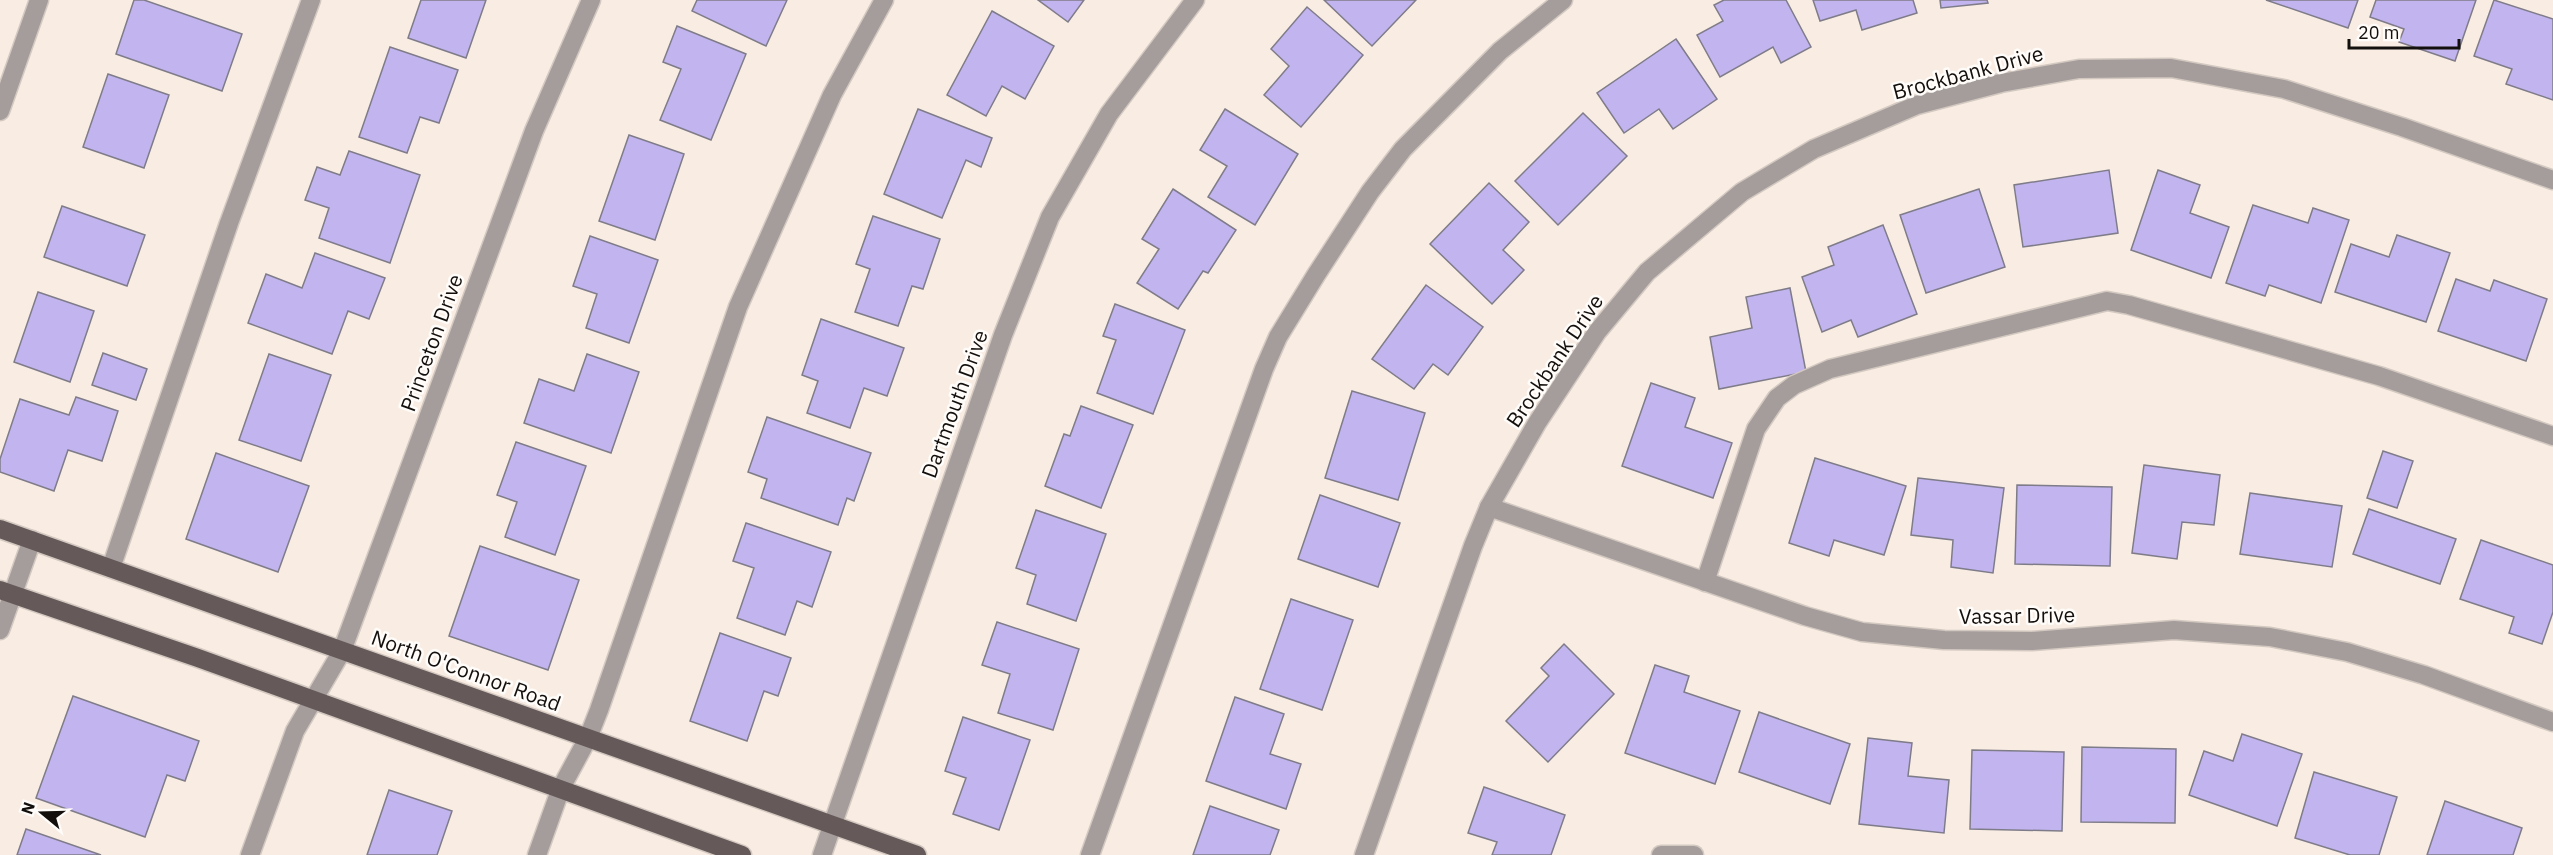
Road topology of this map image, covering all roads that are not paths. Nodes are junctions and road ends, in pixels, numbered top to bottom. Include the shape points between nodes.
1 (39, 0) edge
2 (311, 0) edge
3 (591, 0) edge
4 (884, 0) edge
5 (1195, 0) edge
6 (1563, 0) edge
7 (0, 111) edge
8 (2553, 180) edge
9 (2553, 436) edge
10 (1490, 507) junction
11 (0, 529) edge
12 (32, 540) junction
13 (111, 568) junction
14 (1705, 582) junction
15 (6, 592) edge
16 (0, 630) edge
17 (342, 651) junction
18 (313, 700) junction
19 (2553, 722) edge
20 (588, 738) junction
21 (561, 788) junction
22 (832, 825) junction
23 (250, 855) edge
24 (537, 855) edge
25 (742, 855) edge
26 (822, 855) edge
27 (917, 855) edge
28 (1090, 855) edge
29 (1364, 855) edge
30 (1661, 855) edge
31 (1694, 855) edge

1 - 7 street
2 - 13 street via 229,223
3 - 17 street, Princeton Drive via 534,131
4 - 20 street via 832,95 738,307
5 - 22 street, Dartmouth Drive via 1109,114 1050,217 995,357
6 - 28 street via 1500,51 1403,149 1370,192 1278,337
8 - 10 street, Brockbank Drive via 2284,89 2172,68 2079,69 2001,83 1917,105 1814,149 1742,192 1647,272 1597,332 1537,423
9 - 14 street via 2379,376 2107,302 1830,369 1794,385 1777,398 1756,429
10 - 14 street, Vassar Drive
10 - 29 street, Brockbank Drive via 1456,590
11 - 12 main road, North O'Connor Road
12 - 13 main road, North O'Connor Road
12 - 15 street
13 - 17 main road, North O'Connor Road
14 - 19 street, Vassar Drive via 1805,616 1874,633 1944,640 2032,641 2174,630 2270,637 2347,652 2424,675
15 - 16 street
15 - 18 main road
17 - 18 street, Princeton Drive
17 - 20 main road, North O'Connor Road
18 - 21 main road
18 - 23 street, Princeton Drive via 295,731
20 - 21 street
20 - 22 main road, North O'Connor Road
21 - 24 street
21 - 25 main road
22 - 26 street, Dartmouth Drive
22 - 27 main road, North O'Connor Road
30 - 31 street

